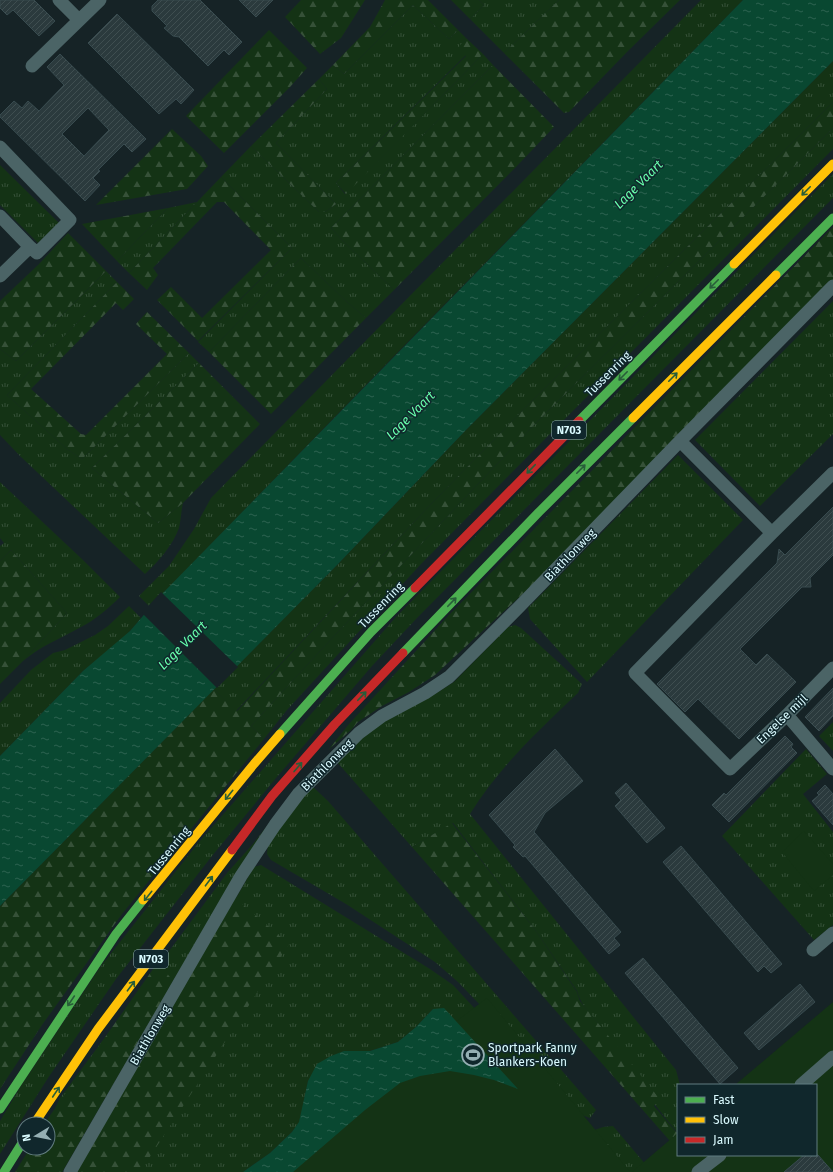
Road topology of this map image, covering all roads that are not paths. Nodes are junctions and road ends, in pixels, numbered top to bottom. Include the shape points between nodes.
1 (59, 0) edge
2 (100, 0) edge
3 (80, 20) junction
4 (32, 66) dead end
5 (0, 147) edge
6 (833, 164) edge
7 (0, 216) edge
8 (833, 218) edge
9 (30, 247) junction
10 (0, 276) edge
11 (833, 286) edge
12 (680, 441) junction
13 (833, 473) edge
14 (772, 533) junction
15 (833, 668) edge
16 (787, 715) junction
17 (833, 769) edge
18 (833, 933) edge
19 (813, 950) dead end
20 (833, 1057) edge
21 (802, 1084) edge
22 (0, 1108) edge
23 (39, 1116) edge
24 (16, 1153) edge
25 (719, 1156) edge
26 (4, 1172) edge
27 (70, 1172) edge
28 (698, 1172) edge

1 - 3 street
2 - 3 street
3 - 4 street
5 - 9 street via 70,220 36,253
6 -> 22 highway, Tussenring / N703 via 371,632 254,764 116,934
7 - 9 street
23 -> 8 highway, N703 via 98,1029 272,796 334,724 540,510
9 - 10 street
11 - 12 street, Biathlonweg
12 - 14 street
12 - 27 street, Biathlonweg via 449,677 382,716 359,733 299,793 241,876
13 - 14 street
14 - 16 street, Engelse mijl via 635,673 730,769
15 - 16 street, Engelse mijl
16 - 17 street
18 - 19 street
20 - 21 street
24 - 26 highway
25 - 28 street

